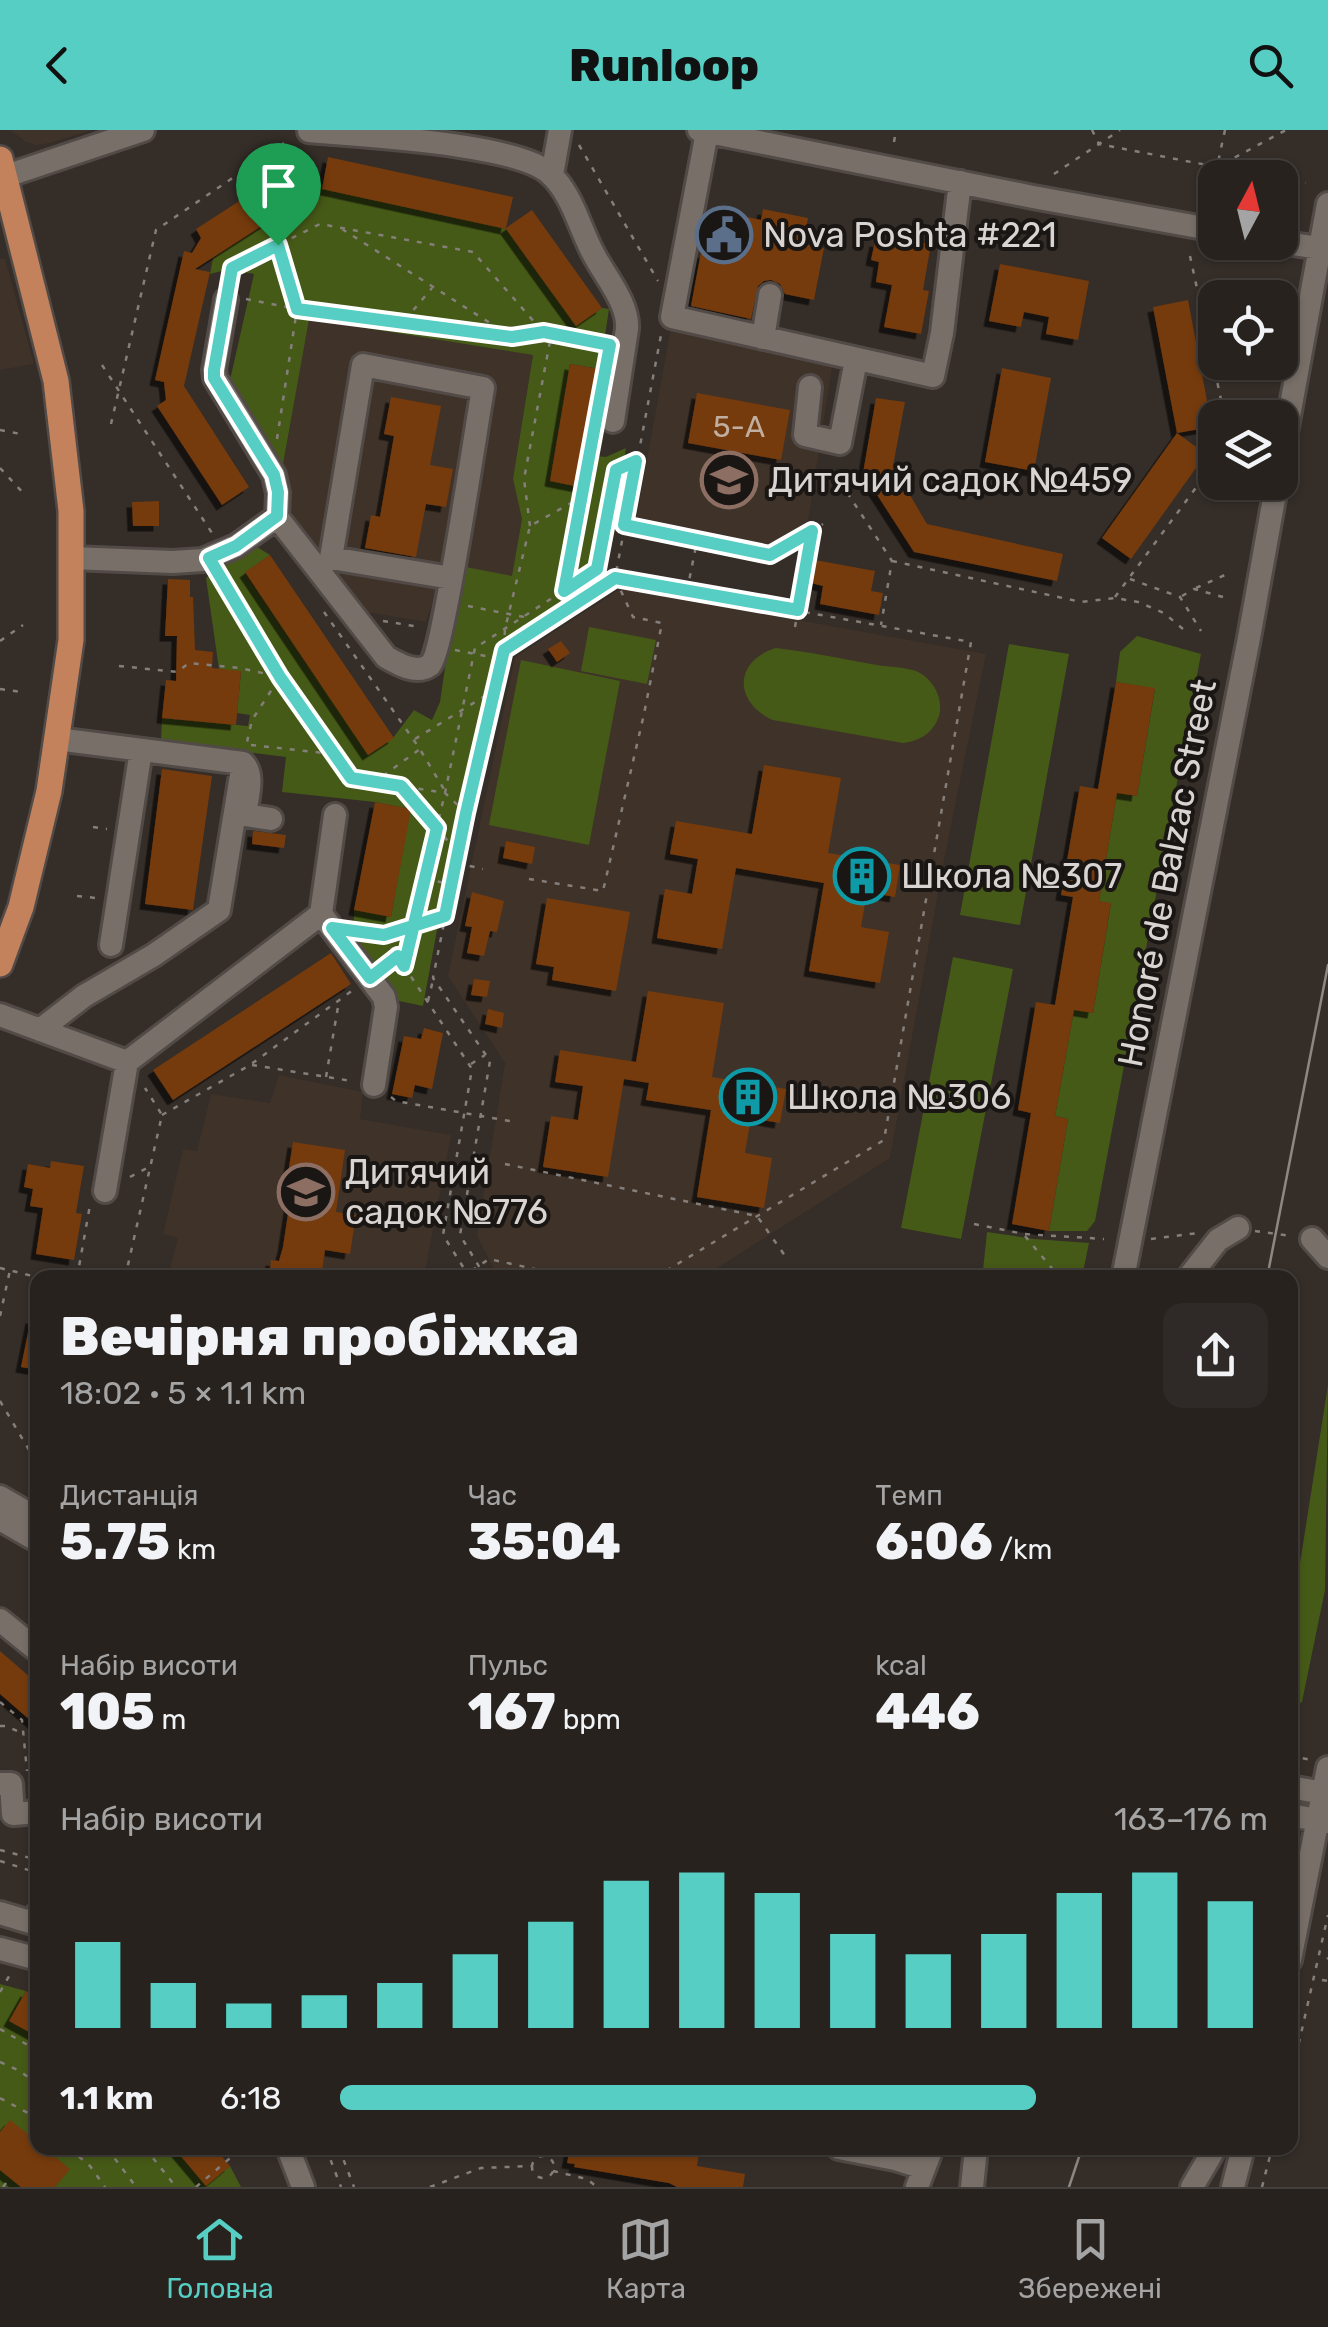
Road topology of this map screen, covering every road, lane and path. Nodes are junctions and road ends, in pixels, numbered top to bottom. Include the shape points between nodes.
1 (143, 130) edge
2 (560, 130) edge
3 (896, 130) edge
4 (1092, 130) edge
5 (1120, 130) edge
6 (1225, 130) edge
7 (1286, 130) edge
8 (309, 131) edge
9 (703, 131) edge
10 (894, 142) dead end
11 (284, 143) dead end
12 (1099, 144) junction
13 (580, 147) dead end
14 (1219, 160) edge
15 (1232, 160) edge
16 (1198, 164) edge
17 (3, 168) edge
18 (1054, 174) dead end
19 (552, 175) junction
20 (960, 182) junction
21 (1298, 182) edge
22 (1306, 184) dead end
23 (1327, 212) edge
24 (1198, 227) edge
25 (340, 228) junction
26 (278, 245) junction
27 (1298, 245) edge
28 (1318, 248) junction
29 (1190, 256) dead end
30 (658, 281) dead end
31 (433, 286) junction
32 (770, 295) dead end
33 (227, 298) junction
34 (297, 309) junction
35 (403, 322) junction
36 (544, 332) junction
37 (551, 334) junction
38 (661, 334) dead end
39 (512, 337) junction
40 (763, 338) junction
41 (624, 348) junction
42 (856, 360) junction
43 (102, 365) dead end
44 (810, 387) dead end
45 (118, 390) junction
46 (1221, 400) edge
47 (1291, 400) edge
48 (604, 421) joint
49 (110, 424) dead end
50 (0, 430) edge
51 (21, 434) dead end
52 (636, 461) junction
53 (0, 468) edge
54 (272, 471) junction
55 (833, 472) dead end
56 (1198, 485) edge
57 (26, 496) dead end
58 (582, 497) junction
59 (1274, 500) edge
60 (277, 516) junction
61 (823, 524) dead end
62 (624, 525) junction
63 (530, 526) junction
64 (812, 531) junction
65 (697, 540) junction
66 (216, 555) junction
67 (71, 558) junction
68 (892, 561) junction
69 (1227, 574) dead end
70 (451, 578) junction
71 (615, 578) junction
72 (1128, 578) junction
73 (1194, 588) junction
74 (564, 591) junction
75 (687, 591) junction
76 (1180, 597) junction
77 (1222, 597) dead end
78 (1114, 598) junction
79 (446, 602) junction
80 (798, 610) junction
81 (324, 612) dead end
82 (508, 614) junction
83 (559, 615) junction
84 (354, 616) junction
85 (524, 616) junction
86 (22, 625) dead end
87 (881, 625) junction
88 (795, 627) dead end
89 (1183, 628) dead end
90 (504, 629) junction
91 (1201, 631) dead end
92 (524, 638) junction
93 (439, 639) junction
94 (0, 641) edge
95 (504, 650) junction
96 (474, 654) junction
97 (502, 659) junction
98 (119, 666) dead end
99 (280, 677) junction
100 (0, 689) edge
101 (495, 690) junction
102 (20, 692) dead end
103 (462, 712) junction
104 (56, 739) junction
105 (414, 740) junction
106 (420, 749) junction
107 (141, 750) junction
108 (245, 754) junction
109 (374, 782) junction
110 (401, 786) junction
111 (445, 792) junction
112 (466, 813) junction
113 (335, 816) dead end
114 (271, 819) dead end
115 (437, 828) junction
116 (458, 854) junction
117 (456, 863) junction
118 (483, 869) dead end
119 (425, 879) junction
120 (529, 879) dead end
121 (452, 885) junction
122 (445, 916) junction
123 (326, 921) junction
124 (413, 928) junction
125 (384, 935) junction
126 (111, 945) dead end
127 (398, 956) junction
128 (0, 964) edge
129 (404, 966) junction
130 (370, 978) junction
131 (433, 978) junction
132 (340, 1000) junction
133 (428, 1002) junction
134 (0, 1015) edge
135 (40, 1030) junction
136 (486, 1055) junction
137 (127, 1062) junction
138 (469, 1065) junction
139 (326, 1077) dead end
140 (374, 1085) dead end
141 (162, 1114) junction
142 (505, 1164) dead end
143 (150, 1166) junction
144 (102, 1187) junction
145 (757, 1216) junction
146 (974, 1224) dead end
147 (1238, 1228) joint
148 (1202, 1233) dead end
149 (1024, 1234) junction
150 (1104, 1240) dead end
151 (1146, 1240) dead end
152 (1320, 1248) edge
153 (788, 1260) dead end
154 (479, 1266) junction
155 (0, 1268) edge
156 (10, 1270) junction
157 (78, 1270) edge
158 (127, 1270) edge
159 (465, 1270) edge
160 (474, 1270) edge
161 (481, 1270) edge
162 (539, 1270) edge
163 (667, 1270) edge
164 (1053, 1270) edge
165 (1125, 1270) edge
166 (1194, 1270) edge
167 (30, 1275) edge
168 (0, 1316) edge
169 (0, 1401) edge
170 (30, 1452) edge
171 (0, 1497) edge
172 (30, 1514) edge
173 (0, 1519) edge
174 (30, 1536) edge
175 (0, 1620) edge
176 (30, 1644) edge
177 (0, 1702) edge
178 (0, 1726) edge
179 (23, 1734) junction
180 (1328, 1768) edge
181 (28, 1773) dead end
182 (0, 1784) edge
183 (1298, 1789) edge
184 (1325, 1794) edge
185 (30, 1813) edge
186 (1298, 1816) edge
187 (1323, 1821) edge
188 (0, 1850) edge
189 (30, 1858) edge
190 (0, 1861) edge
191 (30, 1870) edge
192 (0, 1913) edge
193 (1328, 1915) edge
194 (30, 1922) edge
195 (1298, 1926) edge
196 (0, 1949) edge
197 (30, 1957) edge
198 (0, 2029) edge
199 (30, 2046) edge
200 (1298, 2047) edge
201 (0, 2062) edge
202 (30, 2079) edge
203 (0, 2098) edge
204 (30, 2115) edge
205 (77, 2155) edge
206 (112, 2155) edge
207 (150, 2155) edge
208 (234, 2155) edge
209 (291, 2155) edge
210 (329, 2155) edge
211 (342, 2155) edge
212 (875, 2155) edge
213 (975, 2155) edge
214 (1211, 2155) edge
215 (1241, 2155) edge
216 (1270, 2155) edge
217 (544, 2156) joint
218 (532, 2166) junction
219 (924, 2168) edge
220 (553, 2170) junction
221 (10, 2178) dead end
222 (3, 2187) edge
223 (105, 2187) edge
224 (136, 2187) edge
225 (176, 2187) edge
226 (196, 2187) edge
227 (303, 2187) edge
228 (341, 2187) edge
229 (354, 2187) edge
230 (430, 2187) edge
231 (597, 2187) edge
232 (972, 2187) edge
233 (1192, 2187) edge
234 (1232, 2187) edge
235 (1262, 2187) edge

1 - 17 street
2 - 19 street
3 - 10 path
4 - 12 path
5 - 12 path
6 - 14 path
7 - 15 path
8 - 19 street via 481,149 526,160
9 - 20 street
9 - 40 street via 672,317
11 - 45 path via 156,230
12 - 16 path
12 - 18 path
13 - 30 path
17 - 67 main road via 56,381
19 - 41 street via 625,311
20 - 24 street
20 - 42 street via 932,376
21 - 22 path
23 - 28 street
25 - 26 path via 320,224
25 - 31 path
25 - 36 path via 473,252
26 - 33 path via 232,268
26 - 34 path
27 - 28 street
28 - 47 street
29 - 46 path
31 - 35 path
31 - 39 path
32 - 40 street
33 - 34 path
33 - 54 street via 214,378
34 - 35 path
34 - 54 path
35 - 39 path
36 - 37 path
36 - 39 path
37 - 41 path
37 - 63 path via 524,479
38 - 52 path
40 - 42 street
41 - 48 street
42 - 44 street via 840,442 805,435
43 - 45 path
45 - 49 path
45 - 66 path
48 - 58 path
50 - 51 path
52 - 62 path
52 - 74 path via 616,470 597,569
53 - 57 path
54 - 60 street
55 - 68 path
56 - 72 path
58 - 63 path
58 - 74 path
59 - 165 street, Honoré de Balzac Street
60 - 66 street
60 - 84 street
61 - 64 path
62 - 65 path
62 - 71 path
63 - 82 path
64 - 65 path via 770,555
64 - 80 path
65 - 75 path
66 - 67 street via 173,562
66 - 99 path
67 - 104 main road via 71,640
68 - 78 path via 1081,602
68 - 87 path
69 - 73 path
70 - 70 street via 483,388 363,365 331,558
70 - 79 street
71 - 75 path
71 - 83 path
71 - 120 path via 633,617 662,622 603,890
72 - 76 path
72 - 78 path
73 - 76 path
73 - 77 path
74 - 83 path
74 - 85 path
75 - 80 path
76 - 91 path
78 - 89 path via 1164,613
79 - 82 path
79 - 93 street
80 - 87 path
80 - 88 path
81 - 105 path
82 - 85 path
82 - 90 path
83 - 92 path
84 - 93 path
84 - 93 street via 401,666 429,666
85 - 90 path
85 - 92 path
86 - 94 path
87 - 145 path via 971,642 884,1140
90 - 95 path
90 - 96 path
92 - 95 path
93 - 96 path
95 - 97 path
96 - 97 path
96 - 103 path
97 - 101 path
98 - 99 path via 178,672 189,663
99 - 108 path via 252,720
99 - 109 path via 351,778
100 - 102 path
101 - 103 path
101 - 112 path
103 - 105 path
103 - 111 path
104 - 107 street
104 - 128 main road via 21,907
105 - 106 path
106 - 109 path
106 - 111 path
107 - 108 street
107 - 126 street
108 - 114 street via 245,815
108 - 135 street via 219,910
109 - 110 path
110 - 111 path
110 - 115 path
111 - 112 path
111 - 115 path
112 - 116 path
113 - 123 street
115 - 116 path
115 - 119 path
116 - 117 path
117 - 118 path
117 - 121 path
119 - 121 path
119 - 124 path
121 - 122 path
122 - 124 path
122 - 131 path
123 - 125 path
123 - 130 street
123 - 137 street
124 - 125 path
124 - 129 path
125 - 127 path
127 - 129 path
127 - 130 path
129 - 133 path
130 - 132 path
130 - 140 street via 386,1007
131 - 133 path
131 - 136 path
132 - 139 path
132 - 141 path via 250,1064
133 - 138 path
134 - 135 street
135 - 137 street
136 - 138 path
136 - 154 path via 460,1236
137 - 141 path
137 - 144 street
138 - 159 path via 443,1235
141 - 143 path
142 - 145 path
143 - 144 path
143 - 158 path
144 - 157 path
145 - 153 path
145 - 163 path
146 - 149 path
147 - 152 path
147 - 166 street via 1218,1240
148 - 151 path
149 - 150 path
149 - 164 path
154 - 160 path
154 - 161 path
154 - 162 path via 489,1259
155 - 156 path
156 - 167 path
156 - 168 path
169 - 170 path
171 - 172 street
173 - 174 street
175 - 176 street
177 - 179 path via 22,1720
178 - 179 path
179 - 181 path
180 - 184 street
182 - 185 street via 11,1784 14,1814
183 - 184 street
184 - 187 street
186 - 187 street
187 - 195 street
188 - 189 path
190 - 191 path
192 - 194 street
193 - 200 path
196 - 197 street
198 - 199 path
201 - 202 path
203 - 204 path
205 - 223 path
206 - 224 path
207 - 225 path
208 - 226 path
209 - 227 street
210 - 228 path
211 - 229 path
212 - 219 street
213 - 232 street
214 - 233 street
215 - 234 street
216 - 235 path
217 - 218 path
217 - 220 path
218 - 220 path via 540,2178
218 - 230 path via 482,2168
220 - 231 path
221 - 222 path

